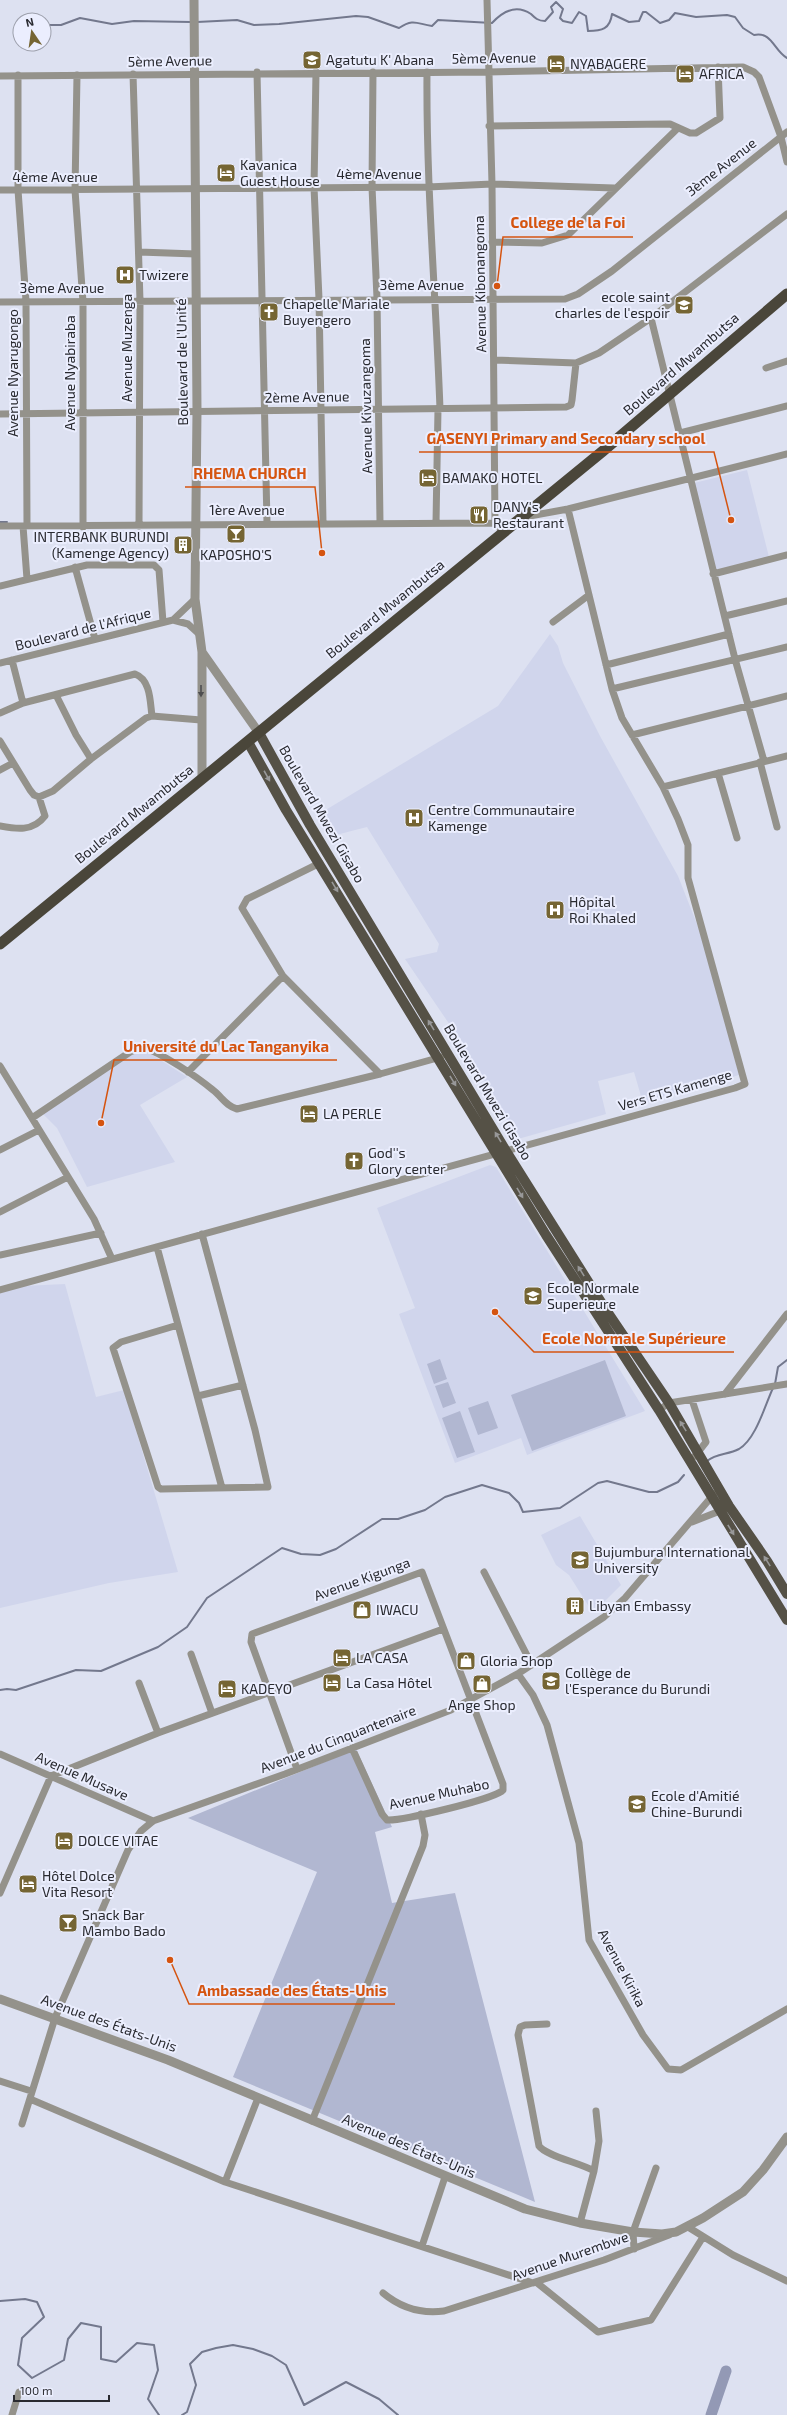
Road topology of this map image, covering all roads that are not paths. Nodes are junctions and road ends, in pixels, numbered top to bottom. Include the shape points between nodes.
1 (194, 0) edge
2 (487, 0) edge
3 (718, 67) junction
4 (257, 72) junction
5 (316, 72) junction
6 (373, 72) junction
7 (427, 72) junction
8 (488, 72) junction
9 (194, 73) junction
10 (133, 74) junction
11 (18, 75) junction
12 (77, 75) junction
13 (0, 76) edge
14 (489, 126) junction
15 (678, 128) junction
16 (784, 135) edge
17 (787, 162) edge
18 (492, 184) junction
19 (314, 187) junction
20 (372, 187) junction
21 (428, 187) junction
22 (259, 188) junction
23 (614, 188) junction
24 (138, 189) junction
25 (195, 189) junction
26 (0, 190) edge
27 (18, 190) junction
28 (75, 190) junction
29 (787, 214) edge
30 (492, 242) junction
31 (139, 252) junction
32 (196, 254) junction
33 (787, 294) edge
34 (377, 298) junction
35 (436, 298) junction
36 (493, 298) junction
37 (262, 299) junction
38 (320, 299) junction
39 (26, 301) junction
40 (140, 301) junction
41 (0, 302) edge
42 (83, 302) junction
43 (195, 302) junction
44 (651, 318) junction
45 (494, 360) junction
46 (787, 361) edge
47 (576, 363) junction
48 (766, 368) dead end
49 (669, 393) junction
50 (787, 406) edge
51 (379, 409) junction
52 (439, 409) junction
53 (495, 409) junction
54 (322, 410) junction
55 (140, 411) junction
56 (197, 411) junction
57 (265, 411) junction
58 (26, 413) junction
59 (84, 413) junction
60 (0, 414) edge
61 (680, 433) junction
62 (787, 454) edge
63 (690, 477) junction
64 (568, 509) junction
65 (522, 517) junction
66 (267, 523) junction
67 (323, 523) junction
68 (380, 523) junction
69 (436, 523) junction
70 (196, 524) junction
71 (495, 524) junction
72 (0, 526) edge
73 (25, 526) junction
74 (139, 526) junction
75 (82, 527) junction
76 (503, 532) junction
77 (787, 555) edge
78 (75, 567) junction
79 (713, 574) junction
80 (27, 578) junction
81 (0, 586) edge
82 (589, 595) junction
83 (195, 599) junction
84 (787, 600) edge
85 (725, 616) junction
86 (173, 620) junction
87 (163, 622) junction
88 (553, 622) dead end
89 (199, 634) junction
90 (729, 634) junction
91 (95, 639) junction
92 (787, 646) edge
93 (202, 652) junction
94 (735, 659) junction
95 (12, 660) junction
96 (0, 661) edge
97 (606, 665) junction
98 (612, 689) junction
99 (56, 695) junction
100 (787, 696) edge
101 (23, 703) junction
102 (747, 706) junction
103 (0, 713) edge
104 (152, 716) junction
105 (201, 720) junction
106 (259, 733) junction
107 (632, 735) junction
108 (0, 741) edge
109 (248, 742) junction
110 (787, 756) edge
111 (91, 759) junction
112 (762, 762) junction
113 (13, 763) junction
114 (0, 770) edge
115 (718, 773) junction
116 (202, 778) junction
117 (663, 787) junction
118 (39, 797) junction
119 (0, 826) edge
120 (777, 827) dead end
121 (737, 838) dead end
122 (320, 863) junction
123 (0, 944) edge
124 (393, 961) junction
125 (383, 968) junction
126 (283, 976) junction
127 (444, 1055) junction
128 (0, 1066) edge
129 (188, 1072) junction
130 (380, 1074) junction
131 (32, 1118) junction
132 (40, 1130) junction
133 (0, 1150) edge
134 (502, 1152) junction
135 (68, 1177) junction
136 (0, 1212) edge
137 (101, 1233) junction
138 (202, 1234) junction
139 (158, 1247) junction
140 (0, 1255) edge
141 (112, 1259) junction
142 (0, 1290) edge
143 (787, 1314) edge
144 (178, 1325) junction
145 (787, 1384) edge
146 (243, 1385) junction
147 (725, 1394) junction
148 (198, 1396) junction
149 (692, 1400) junction
150 (669, 1403) junction
151 (659, 1410) junction
152 (701, 1456) junction
153 (691, 1462) junction
154 (222, 1488) junction
155 (720, 1491) junction
156 (711, 1496) junction
157 (729, 1506) junction
158 (720, 1512) junction
159 (692, 1522) junction
160 (484, 1572) dead end
161 (787, 1594) edge
162 (787, 1620) edge
163 (443, 1629) junction
164 (191, 1654) dead end
165 (532, 1665) junction
166 (518, 1674) junction
167 (139, 1683) dead end
168 (270, 1693) junction
169 (471, 1701) junction
170 (212, 1713) junction
171 (158, 1733) junction
172 (352, 1748) junction
173 (0, 1754) edge
174 (297, 1769) junction
175 (51, 1776) junction
176 (421, 1814) junction
177 (153, 1821) junction
178 (0, 1893) edge
179 (0, 1999) edge
180 (787, 2009) edge
181 (55, 2018) junction
182 (547, 2024) dead end
183 (0, 2081) edge
184 (31, 2095) junction
185 (258, 2098) junction
186 (596, 2110) dead end
187 (312, 2121) junction
188 (22, 2124) dead end
189 (787, 2137) edge
190 (656, 2168) dead end
191 (594, 2171) junction
192 (445, 2177) junction
193 (225, 2182) junction
194 (580, 2223) junction
195 (688, 2227) junction
196 (633, 2232) junction
197 (676, 2232) junction
198 (703, 2237) junction
199 (422, 2246) junction
200 (634, 2249) junction
201 (787, 2281) edge
202 (535, 2283) junction
203 (383, 2293) dead end
204 (19, 2392) dead end
205 (12, 2415) edge

1 - 9 street, Boulevard de l'Unité
2 - 8 street, Avenue Kibonangoma
3 - 8 street, 5ème Avenue
3 - 15 street via 720,118 696,133
3 - 16 street, 5ème Avenue via 748,68 758,77
4 - 5 street, 5ème Avenue
4 - 9 street, 5ème Avenue
4 - 22 street
5 - 6 street, 5ème Avenue
5 - 19 street
6 - 7 street, 5ème Avenue
6 - 20 street, Avenue Kivuzangoma
7 - 8 street, 5ème Avenue
7 - 21 street
8 - 14 street, Avenue Kibonangoma
9 - 10 street, 5ème Avenue
9 - 25 street, Boulevard de l'Unité
10 - 12 street, 5ème Avenue
10 - 24 street, Avenue Muzenga
11 - 12 street, 5ème Avenue
11 - 13 street, 5ème Avenue
11 - 27 street, Avenue Nyarugongo
12 - 28 street, Avenue Nyabiraba
14 - 15 street via 670,124
14 - 18 street, Avenue Kibonangoma
15 - 23 street
16 - 17 street
16 - 36 street, 3ème Avenue via 612,271 578,294 557,299
18 - 21 street, 4ème Avenue
18 - 23 street, 4ème Avenue
18 - 30 street, Avenue Kibonangoma
19 - 20 street, 4ème Avenue
19 - 22 street, 4ème Avenue
19 - 38 street
20 - 21 street, 4ème Avenue
20 - 34 street, Avenue Kivuzangoma
21 - 35 street
22 - 25 street, 4ème Avenue
22 - 37 street
23 - 30 street via 562,238 542,243
24 - 25 street, 4ème Avenue
24 - 28 street, 4ème Avenue
24 - 31 street, Avenue Muzenga
25 - 32 street, Boulevard de l'Unité
26 - 27 street, 4ème Avenue
27 - 28 street, 4ème Avenue
27 - 39 street, Avenue Nyarugongo
28 - 42 street, Avenue Nyabiraba
29 - 44 street
30 - 36 street, Avenue Kibonangoma
31 - 32 street
31 - 40 street, Avenue Muzenga
32 - 43 street, Boulevard de l'Unité
33 - 49 highway, Boulevard Mwambutsa
34 - 35 street, 3ème Avenue
34 - 38 street, 3ème Avenue
34 - 51 street, Avenue Kivuzangoma
35 - 36 street, 3ème Avenue
35 - 52 street
36 - 45 street, Avenue Kibonangoma
37 - 38 street, 3ème Avenue
37 - 43 street, 3ème Avenue
37 - 57 street
38 - 54 street
39 - 41 street, 3ème Avenue
39 - 42 street, 3ème Avenue
39 - 58 street, Avenue Nyarugongo
40 - 42 street, 3ème Avenue
40 - 43 street, 3ème Avenue
40 - 55 street, Avenue Muzenga
42 - 59 street, Avenue Nyabiraba
43 - 56 street, Boulevard de l'Unité
44 - 47 street via 609,347
44 - 49 street
45 - 47 street
45 - 53 street, Avenue Kibonangoma
46 - 48 street
47 - 53 street, 2ème Avenue via 571,405
49 - 61 street
49 - 65 highway, Boulevard Mwambutsa
50 - 61 street
51 - 52 street, 2ème Avenue
51 - 54 street, 2ème Avenue
51 - 68 street, Avenue Kivuzangoma
52 - 53 street, 2ème Avenue
52 - 69 street
53 - 71 street, Avenue Kibonangoma
54 - 57 street, 2ème Avenue
54 - 67 street
55 - 56 street, 2ème Avenue
55 - 59 street, 2ème Avenue
55 - 74 street, Avenue Muzenga
56 - 57 street, 2ème Avenue
56 - 70 street, Boulevard de l'Unité
57 - 66 street
58 - 59 street, 2ème Avenue
58 - 60 street, 2ème Avenue
58 - 73 street, Avenue Nyarugongo
59 - 75 street, Avenue Nyabiraba
61 - 63 street
62 - 63 street
63 - 64 street
63 - 79 street
64 - 65 street
64 - 82 street
65 - 76 highway, Boulevard Mwambutsa
66 - 67 street, 1ère Avenue
66 - 70 street, 1ère Avenue
67 - 68 street, 1ère Avenue
68 - 69 street, 1ère Avenue
69 - 71 street, 1ère Avenue
70 - 74 street, 1ère Avenue
70 - 83 street, Boulevard de l'Unité
71 - 76 street
72 - 73 street, 1ère Avenue
73 - 75 street, 1ère Avenue
73 - 80 street, Avenue Nyarugongo
74 - 75 street, 1ère Avenue
76 - 106 highway, Boulevard Mwambutsa
77 - 79 street
78 - 80 street
78 - 87 street via 97,564 154,565 160,570
78 - 91 street
79 - 85 street
80 - 81 street
82 - 88 street
82 - 97 street
83 - 86 street, Boulevard de l'Afrique
83 - 89 street, Boulevard de l'Unité
84 - 85 street
85 - 90 street
86 - 87 street, Boulevard de l'Afrique
86 - 89 street, Boulevard de l'Afrique via 188,624
87 - 91 street, Boulevard de l'Afrique
89 - 93 street, Boulevard de l'Unité
90 - 94 street
90 - 97 street
91 - 95 street, Boulevard de l'Afrique
92 - 94 street
93 -> 105 street, Boulevard de l'Unité
93 - 106 street, Boulevard de l'Unité
94 - 98 street
94 - 102 street
95 - 96 street, Boulevard de l'Afrique
95 - 101 street
97 - 98 street
98 - 107 street via 622,718
99 - 101 street
99 - 104 street via 135,674 140,676 148,688
99 - 111 street
100 - 102 street
101 - 103 street
102 - 107 street
102 - 112 street
104 - 105 street
104 - 111 street via 141,721
105 - 116 street, Boulevard de l'Unité
106 - 109 highway, Boulevard Mwambutsa
106 - 124 main road, Boulevard Mwezi Gisabo via 310,825
107 - 117 street
108 - 113 street
109 - 116 highway, Boulevard Mwambutsa
109 -> 122 main road, Boulevard Mwezi Gisabo via 286,810
110 - 112 street
111 - 118 street via 53,791
112 - 115 street
112 - 120 street
113 - 114 street
113 - 118 street via 34,795
115 - 117 street
115 - 121 street
116 - 123 highway, Boulevard Mwambutsa
117 - 134 street, Vers ETS Kamenge via 688,845 688,878 745,1084
118 - 119 street via 44,816 40,822 16,830
122 -> 125 main road, Boulevard Mwezi Gisabo
122 - 126 street via 243,903 244,914
124 - 125 main road
127 -> 124 main road, Boulevard Mwezi Gisabo
125 - 127 main road, Boulevard Mwezi Gisabo
126 - 129 street
126 - 130 street
127 - 130 street
127 - 134 main road, Boulevard Mwezi Gisabo
128 - 131 street
129 - 130 street via 215,1091 231,1108 237,1109
129 - 131 street via 144,1047 130,1052
131 - 132 street
132 - 133 street
132 - 135 street
134 - 138 street via 377,1184
150 -> 134 main road, Boulevard Mwezi Gisabo
134 -> 151 main road, Boulevard Mwezi Gisabo via 546,1235
135 - 136 street
135 - 137 street
137 - 140 street
137 - 141 street
138 - 139 street
138 - 146 street
139 - 141 street
139 - 144 street
141 - 142 street
143 - 147 street
144 - 148 street
144 - 154 street via 120,1342 115,1345 113,1353 159,1488
145 - 147 street
146 - 148 street
146 - 154 street via 269,1485
147 - 149 street
148 - 154 street
149 - 150 street
149 - 152 street via 706,1440
150 - 151 street
152 -> 150 main road, Boulevard Mwezi Gisabo
151 - 153 main road, Boulevard Mwezi Gisabo
152 - 153 street
152 - 155 main road, Boulevard Mwezi Gisabo
153 - 156 main road, Boulevard Mwezi Gisabo
155 - 156 street
155 - 157 main road
156 - 158 main road
156 - 159 street, Avenue du Cinquantenaire
157 - 158 street
161 -> 157 main road
158 - 159 street
158 -> 162 main road
159 - 165 street, Avenue du Cinquantenaire via 625,1598 604,1617
160 - 165 street
163 - 168 street
163 - 168 street, Avenue Kigunga via 423,1573 419,1571 254,1632 250,1642
163 - 169 street, Avenue Kigunga
164 - 170 street
165 - 166 street, Avenue du Cinquantenaire
166 - 169 street, Avenue du Cinquantenaire
166 - 180 street, Avenue Kirika via 533,1695 547,1726 579,1843 589,1940 654,2052 668,2069 681,2070
167 - 171 street
168 - 170 street
168 - 174 street
169 - 172 street, Avenue du Cinquantenaire
169 - 176 street, Avenue Muhabo via 503,1784 503,1790 496,1795
170 - 171 street
171 - 175 street
172 - 174 street, Avenue du Cinquantenaire
172 - 176 street, Avenue Muhabo via 386,1819
173 - 175 street, Avenue Musave
174 - 177 street, Avenue du Cinquantenaire
175 - 177 street, Avenue Musave
175 - 178 street
176 - 187 street via 425,1835 423,1846
177 - 181 street, Avenue du Cinquantenaire via 140,1831 128,1850
179 - 181 street, Avenue des États-Unis
181 - 184 street, Avenue du Cinquantenaire
181 - 185 street, Avenue des États-Unis via 168,2060
182 - 191 street via 525,2025 520,2027 518,2032 538,2142 545,2151 578,2162
183 - 184 street
184 - 188 street, Avenue du Cinquantenaire
184 - 193 street
185 - 187 street, Avenue des États-Unis
185 - 193 street
186 - 191 street via 599,2141
187 - 192 street, Avenue des États-Unis
189 - 195 street, Avenue des États-Unis via 743,2192
190 - 196 street
191 - 194 street
192 - 194 street, Avenue des États-Unis via 531,2211
192 - 199 street
193 - 199 street
194 - 196 street, Avenue des États-Unis
195 - 197 street, Avenue des États-Unis
195 - 198 street
196 - 197 street, Avenue des États-Unis
196 - 200 street
197 - 200 street, Avenue Murembwe
198 - 201 street via 733,2255
198 - 202 street via 651,2320 598,2332
199 - 202 street
200 - 202 street, Avenue Murembwe
202 - 203 street, Avenue Murembwe via 430,2313 396,2304
204 - 205 street

